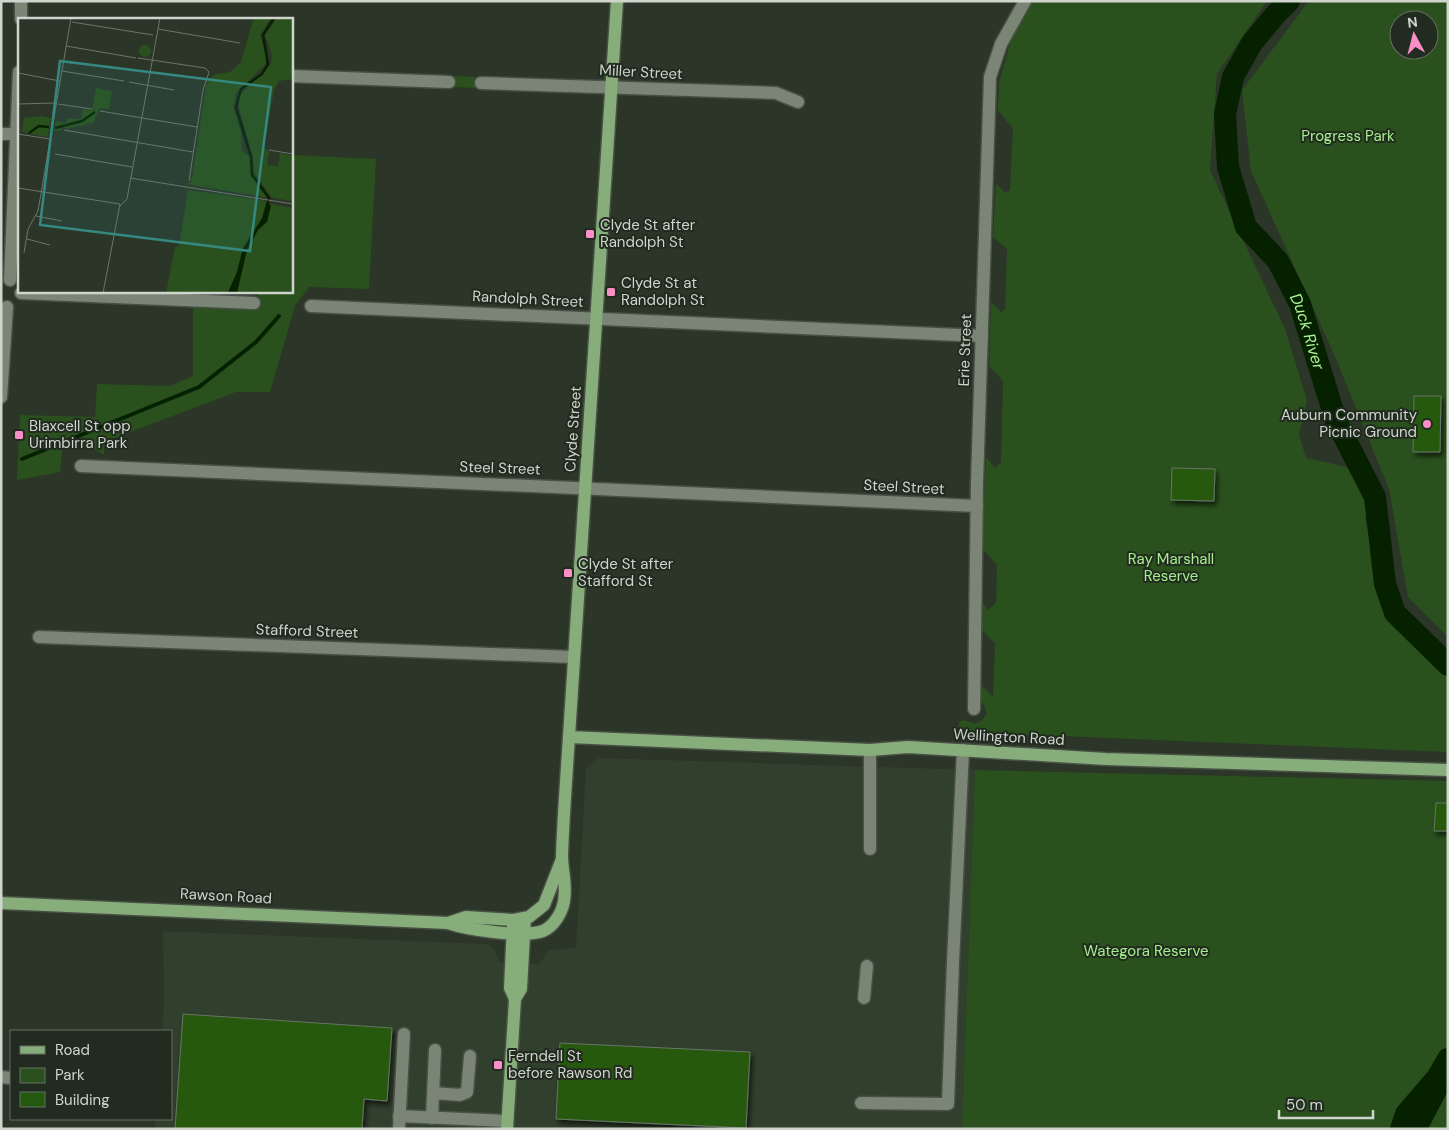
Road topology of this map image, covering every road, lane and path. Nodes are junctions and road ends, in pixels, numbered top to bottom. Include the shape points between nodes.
1 (22, 1) edge
2 (617, 1) edge
3 (1025, 1) edge
4 (21, 18) edge
5 (292, 76) edge
6 (449, 82) dead end
7 (481, 83) dead end
8 (611, 86) junction
9 (18, 93) edge
10 (798, 102) dead end
11 (1, 134) edge
12 (16, 134) junction
13 (14, 286) edge
14 (99, 292) edge
15 (254, 303) dead end
16 (4, 306) edge
17 (311, 306) dead end
18 (597, 318) junction
19 (982, 336) junction
20 (1, 397) edge
21 (81, 466) dead end
22 (585, 488) junction
23 (976, 506) junction
24 (40, 637) dead end
25 (574, 658) junction
26 (974, 709) dead end
27 (569, 737) junction
28 (870, 750) junction
29 (963, 750) junction
30 (1448, 770) edge
31 (870, 849) dead end
32 (562, 860) junction
33 (1, 903) edge
34 (517, 923) junction
35 (526, 933) junction
36 (866, 966) dead end
37 (864, 998) dead end
38 (515, 999) junction
39 (404, 1034) dead end
40 (435, 1050) dead end
41 (470, 1056) dead end
42 (433, 1093) junction
43 (861, 1103) dead end
44 (432, 1118) junction
45 (399, 1122) edge
46 (507, 1125) edge

1 - 4 street
2 - 8 main road, Clyde Street
3 - 19 street, Erie Street via 1001,44 990,77
5 - 6 street
7 - 8 street, Miller Street
8 - 10 street, Miller Street via 776,93
8 - 18 main road, Clyde Street
9 - 12 street
11 - 12 street
12 - 13 street
13 - 16 street via 17,303
14 - 15 street
16 - 20 street
17 - 18 street, Randolph Street
18 - 19 street, Randolph Street
18 - 22 main road, Clyde Street
19 - 23 street, Erie Street
21 - 22 street, Steel Street
22 - 23 street, Steel Street
22 - 25 main road, Clyde Street
23 - 26 street, Erie Street
24 - 25 street, Stafford Street
25 - 27 main road, Clyde Street
27 - 28 main road, Wellington Road
27 - 32 main road, Clyde Street
28 - 29 main road, Wellington Road via 908,747
28 - 31 street
29 - 30 main road, Wellington Road
29 - 43 street via 948,1104
32 - 34 main road, Clyde Street via 544,905
32 - 35 main road, Clyde Street via 566,881 560,913 544,930
33 - 34 main road, Rawson Road via 448,923 466,917
34 - 35 main road, Rawson Road
34 - 38 main road via 510,988
35 - 38 main road via 521,989
36 - 37 street
38 - 46 main road
39 - 45 street
40 - 42 street
41 - 42 street via 466,1092 460,1095
42 - 44 street
44 - 45 street
44 - 46 street

